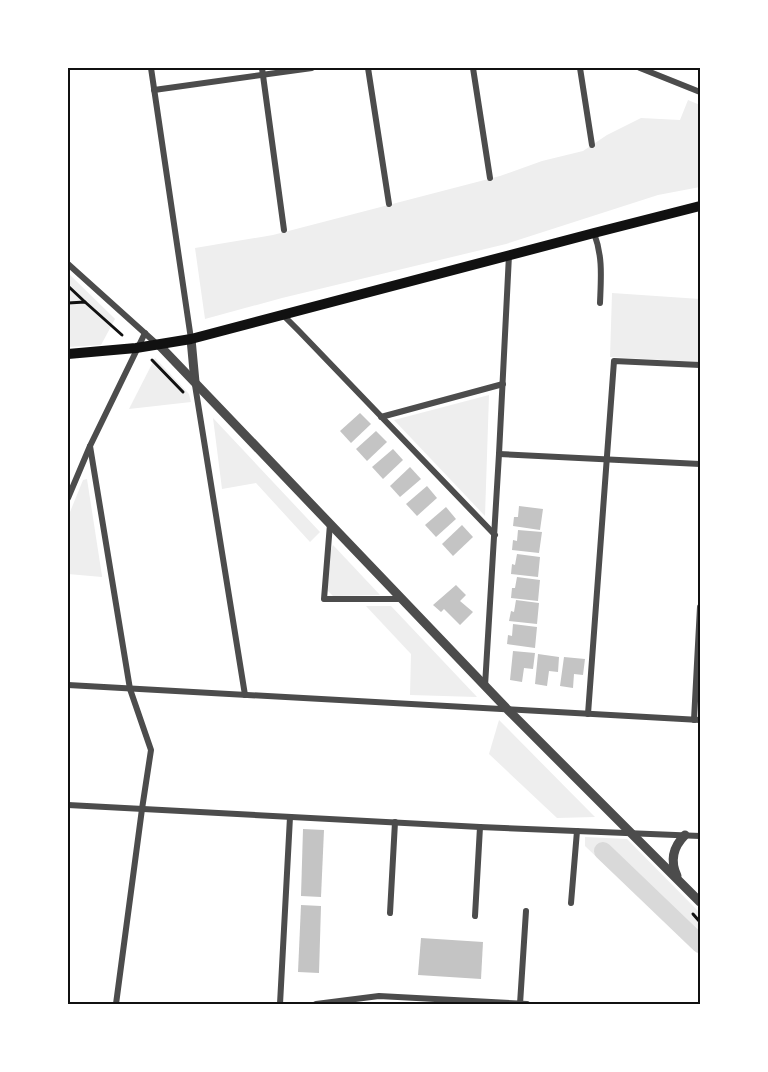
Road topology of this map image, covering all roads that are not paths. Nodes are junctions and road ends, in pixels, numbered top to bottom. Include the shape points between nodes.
1 (151, 68) edge
2 (312, 68) edge
3 (368, 68) edge
4 (473, 68) edge
5 (580, 68) edge
6 (640, 68) edge
7 (262, 71) edge
8 (154, 90) junction
9 (700, 92) edge
10 (592, 146) dead end
11 (490, 178) dead end
12 (389, 204) dead end
13 (700, 206) edge
14 (285, 230) dead end
15 (594, 233) junction
16 (509, 255) junction
17 (68, 264) edge
18 (600, 303) dead end
19 (282, 315) junction
20 (145, 333) junction
21 (191, 339) junction
22 (159, 345) junction
23 (136, 348) junction
24 (68, 354) edge
25 (700, 365) edge
26 (195, 382) junction
27 (503, 384) junction
28 (381, 417) junction
29 (90, 446) junction
30 (500, 454) junction
31 (608, 460) junction
32 (700, 464) edge
33 (68, 498) edge
34 (330, 524) junction
35 (495, 535) junction
36 (402, 599) junction
37 (700, 607) edge
38 (68, 685) edge
39 (485, 686) junction
40 (130, 689) junction
41 (245, 695) junction
42 (508, 710) junction
43 (588, 714) junction
44 (697, 720) edge
45 (68, 806) edge
46 (141, 809) junction
47 (290, 817) junction
48 (395, 822) junction
49 (480, 827) junction
50 (577, 831) junction
51 (630, 832) junction
52 (685, 836) junction
53 (700, 836) edge
54 (679, 881) junction
55 (700, 902) edge
56 (571, 903) dead end
57 (526, 911) dead end
58 (390, 913) dead end
59 (475, 916) dead end
60 (520, 1004) edge
61 (116, 1005) edge
62 (280, 1005) edge
63 (316, 1005) edge
64 (527, 1005) edge

1 - 8 street
2 - 7 street
3 - 12 street
4 - 11 street
5 - 10 street
6 - 9 street
7 - 8 street
7 - 14 street
8 - 21 street
13 - 15 main road
15 - 16 main road
15 - 18 street via 601,260
16 - 19 main road
16 - 27 street
17 - 20 street
19 - 21 main road
19 - 28 street
20 - 22 street
20 - 23 street
21 - 22 main road
21 - 26 street
22 - 23 main road
22 - 26 street
23 - 24 main road
23 - 29 street
25 - 31 street via 615,361
26 - 34 street
26 - 41 street
27 - 28 street
27 - 30 street
28 - 35 street
29 - 33 street
29 - 40 street
30 - 31 street
30 - 35 street
31 - 32 street
31 - 43 street
34 - 36 street
34 - 36 street via 324,599
35 - 39 street
36 - 39 street
37 - 44 street
38 - 40 street
39 - 42 street
40 - 41 street
40 - 46 street via 151,750
41 - 42 street
42 - 43 street
42 - 51 street
43 - 44 street
45 - 46 street
46 - 47 street
46 - 61 street
47 - 48 street
47 - 62 street
48 - 49 street
48 - 58 street
49 - 50 street
49 - 59 street
50 - 51 street
50 - 56 street
51 - 52 street
51 - 54 street
52 - 53 street
52 - 54 street via 673,859
54 - 55 street
57 - 60 street
60 - 63 street via 379,996
60 - 64 street

